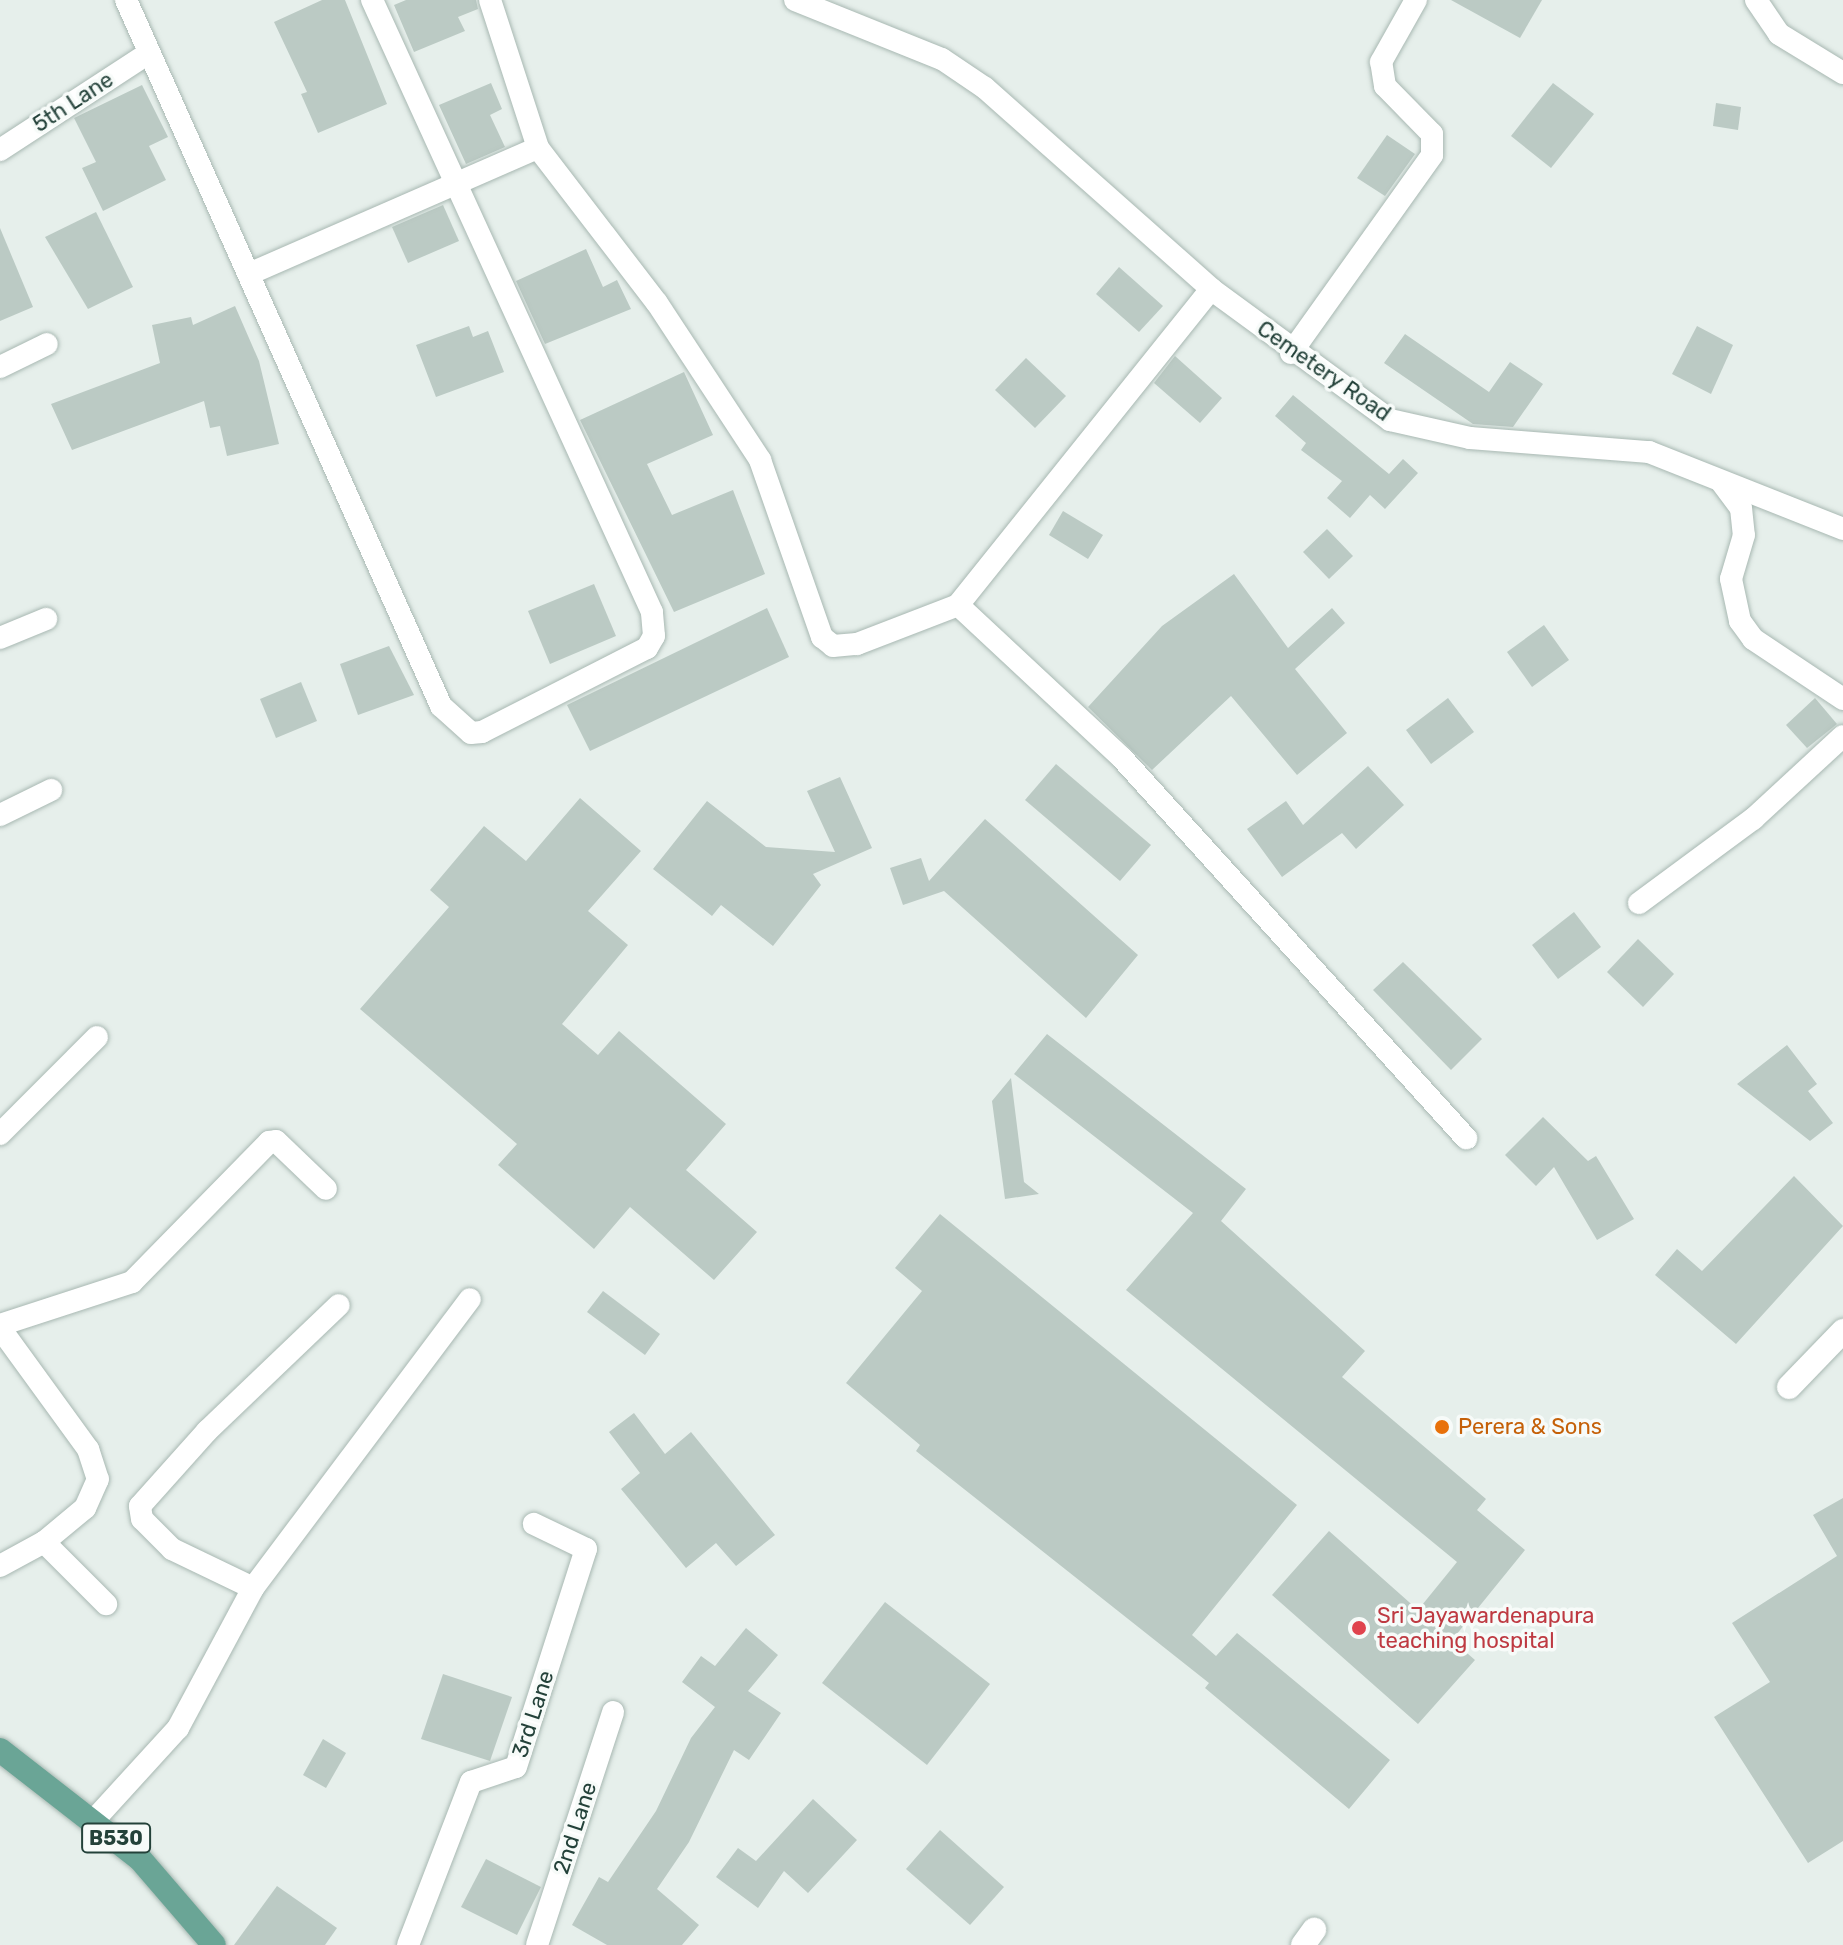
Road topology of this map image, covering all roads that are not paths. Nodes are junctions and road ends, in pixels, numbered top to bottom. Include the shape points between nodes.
1 (126, 0) edge
2 (372, 0) edge
3 (490, 0) edge
4 (795, 0) edge
5 (1416, 0) edge
6 (1756, 0) edge
7 (147, 54) junction
8 (1843, 73) edge
9 (538, 148) junction
10 (0, 150) edge
11 (459, 179) junction
12 (249, 274) junction
13 (1211, 289) junction
14 (47, 344) dead end
15 (1291, 353) junction
16 (0, 367) edge
17 (1721, 482) junction
18 (1843, 529) edge
19 (958, 605) junction
20 (46, 619) dead end
21 (0, 638) edge
22 (1843, 699) edge
23 (1843, 736) edge
24 (51, 790) dead end
25 (0, 815) edge
26 (1639, 903) dead end
27 (97, 1037) dead end
28 (0, 1134) edge
29 (1466, 1138) dead end
30 (326, 1189) dead end
31 (470, 1299) dead end
32 (339, 1305) dead end
33 (0, 1326) edge
34 (1843, 1331) edge
35 (1789, 1387) dead end
36 (534, 1524) dead end
37 (44, 1542) junction
38 (0, 1566) edge
39 (253, 1588) junction
40 (106, 1604) dead end
41 (613, 1712) dead end
42 (0, 1750) edge
43 (95, 1819) junction
44 (214, 1945) edge
45 (408, 1945) edge
46 (537, 1945) edge

1 - 7 street
2 - 11 street
3 - 9 street
4 - 13 street, Cemetery Road via 942,59 985,88
5 - 15 street via 1381,62 1385,86 1432,134 1432,155
6 - 8 street via 1779,34
7 - 10 street, 5th Lane
7 - 12 street
9 - 11 street
9 - 19 street via 657,303 760,460 822,637 833,646 857,644
11 - 12 street
11 - 12 street via 652,612 654,636 647,648 482,732 471,733 441,706
13 - 15 street, Cemetery Road
13 - 19 street
14 - 16 street
15 - 17 street, Cemetery Road via 1390,420 1470,438 1649,452
17 - 18 street, Cemetery Road
17 - 22 street via 1741,508 1744,535 1731,579 1740,621 1753,639
19 - 29 street via 1122,758
20 - 21 street
23 - 26 street via 1753,819
24 - 25 street
27 - 28 street
30 - 33 street via 276,1141 269,1142 132,1282
31 - 39 street
32 - 39 street via 140,1506 142,1519 172,1549
33 - 37 street via 88,1449 98,1479 85,1508
34 - 35 main road
36 - 45 street, 3rd Lane via 586,1549 516,1767 471,1782
37 - 38 street
37 - 40 street
39 - 43 street via 178,1728
41 - 46 street, 2nd Lane
42 - 43 main road, B530
43 - 44 main road, B530 via 140,1859

